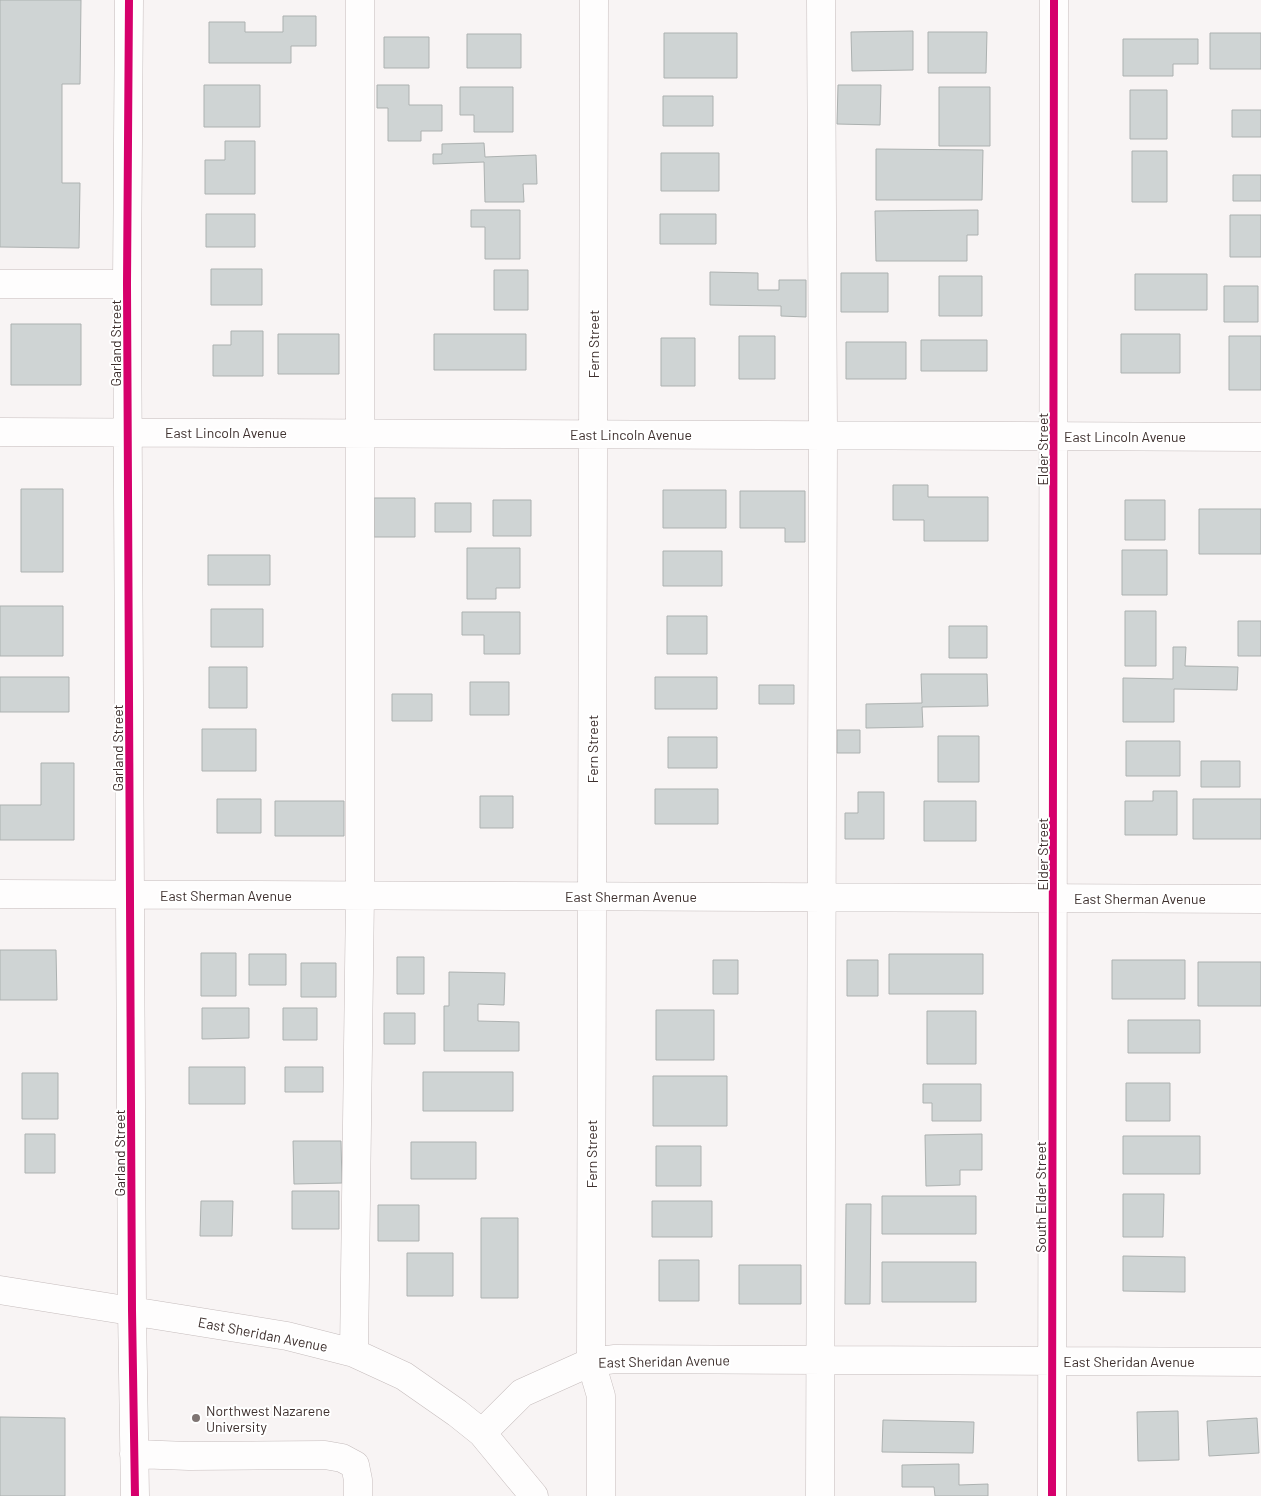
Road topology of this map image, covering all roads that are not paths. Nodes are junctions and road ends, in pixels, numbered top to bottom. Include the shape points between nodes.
1 (129, 0) edge
2 (360, 0) edge
3 (594, 0) edge
4 (821, 0) edge
5 (1054, 0) edge
6 (0, 284) edge
7 (127, 284) junction
8 (128, 431) junction
9 (0, 432) edge
10 (359, 432) junction
11 (593, 434) junction
12 (822, 434) junction
13 (1054, 435) junction
14 (1261, 436) edge
15 (0, 894) edge
16 (131, 894) junction
17 (360, 895) junction
18 (592, 896) junction
19 (820, 897) junction
20 (1054, 898) junction
21 (1261, 899) edge
22 (0, 1290) edge
23 (132, 1310) junction
24 (354, 1353) junction
25 (820, 1360) junction
26 (1052, 1361) junction
27 (591, 1362) junction
28 (1261, 1362) edge
29 (482, 1433) junction
30 (134, 1454) junction
31 (135, 1496) edge
32 (358, 1496) edge
33 (534, 1496) edge
34 (601, 1496) edge
35 (820, 1496) edge
36 (1052, 1496) edge

1 - 7 street, Garland Street
2 - 10 street
3 - 11 street, Fern Street
4 - 12 street
5 - 13 street, Elder Street
6 - 7 street
7 - 8 street, Garland Street
8 - 9 street, East Lincoln Avenue
8 - 10 street, East Lincoln Avenue
8 - 16 street, Garland Street
10 - 11 street, East Lincoln Avenue
10 - 17 street
11 - 12 street, East Lincoln Avenue
11 - 18 street, Fern Street
12 - 13 street, East Lincoln Avenue
12 - 19 street
13 - 14 street, East Lincoln Avenue
13 - 20 street, Elder Street
15 - 16 street, East Sherman Avenue
16 - 17 street, East Sherman Avenue
16 - 23 street, Garland Street
17 - 18 street, East Sherman Avenue
17 - 24 street
18 - 19 street, East Sherman Avenue
18 - 27 street, Fern Street
19 - 20 street, East Sherman Avenue
19 - 25 street
20 - 21 street, East Sherman Avenue
20 - 26 street, South Elder Street
22 - 23 street, East Sheridan Avenue
23 - 24 street, East Sheridan Avenue via 287,1336
23 - 30 street, Garland Street
24 - 29 street, East Sheridan Avenue via 404,1376
25 - 26 street, East Sheridan Avenue
25 - 27 street, East Sheridan Avenue via 615,1358
25 - 35 street
26 - 28 street, East Sheridan Avenue
26 - 36 street, South Elder Street
27 - 29 street, East Sheridan Avenue via 522,1393
27 - 34 street, Fern Street via 601,1396
29 - 33 street
30 - 31 street, Garland Street
30 - 32 street via 342,1458 355,1465

